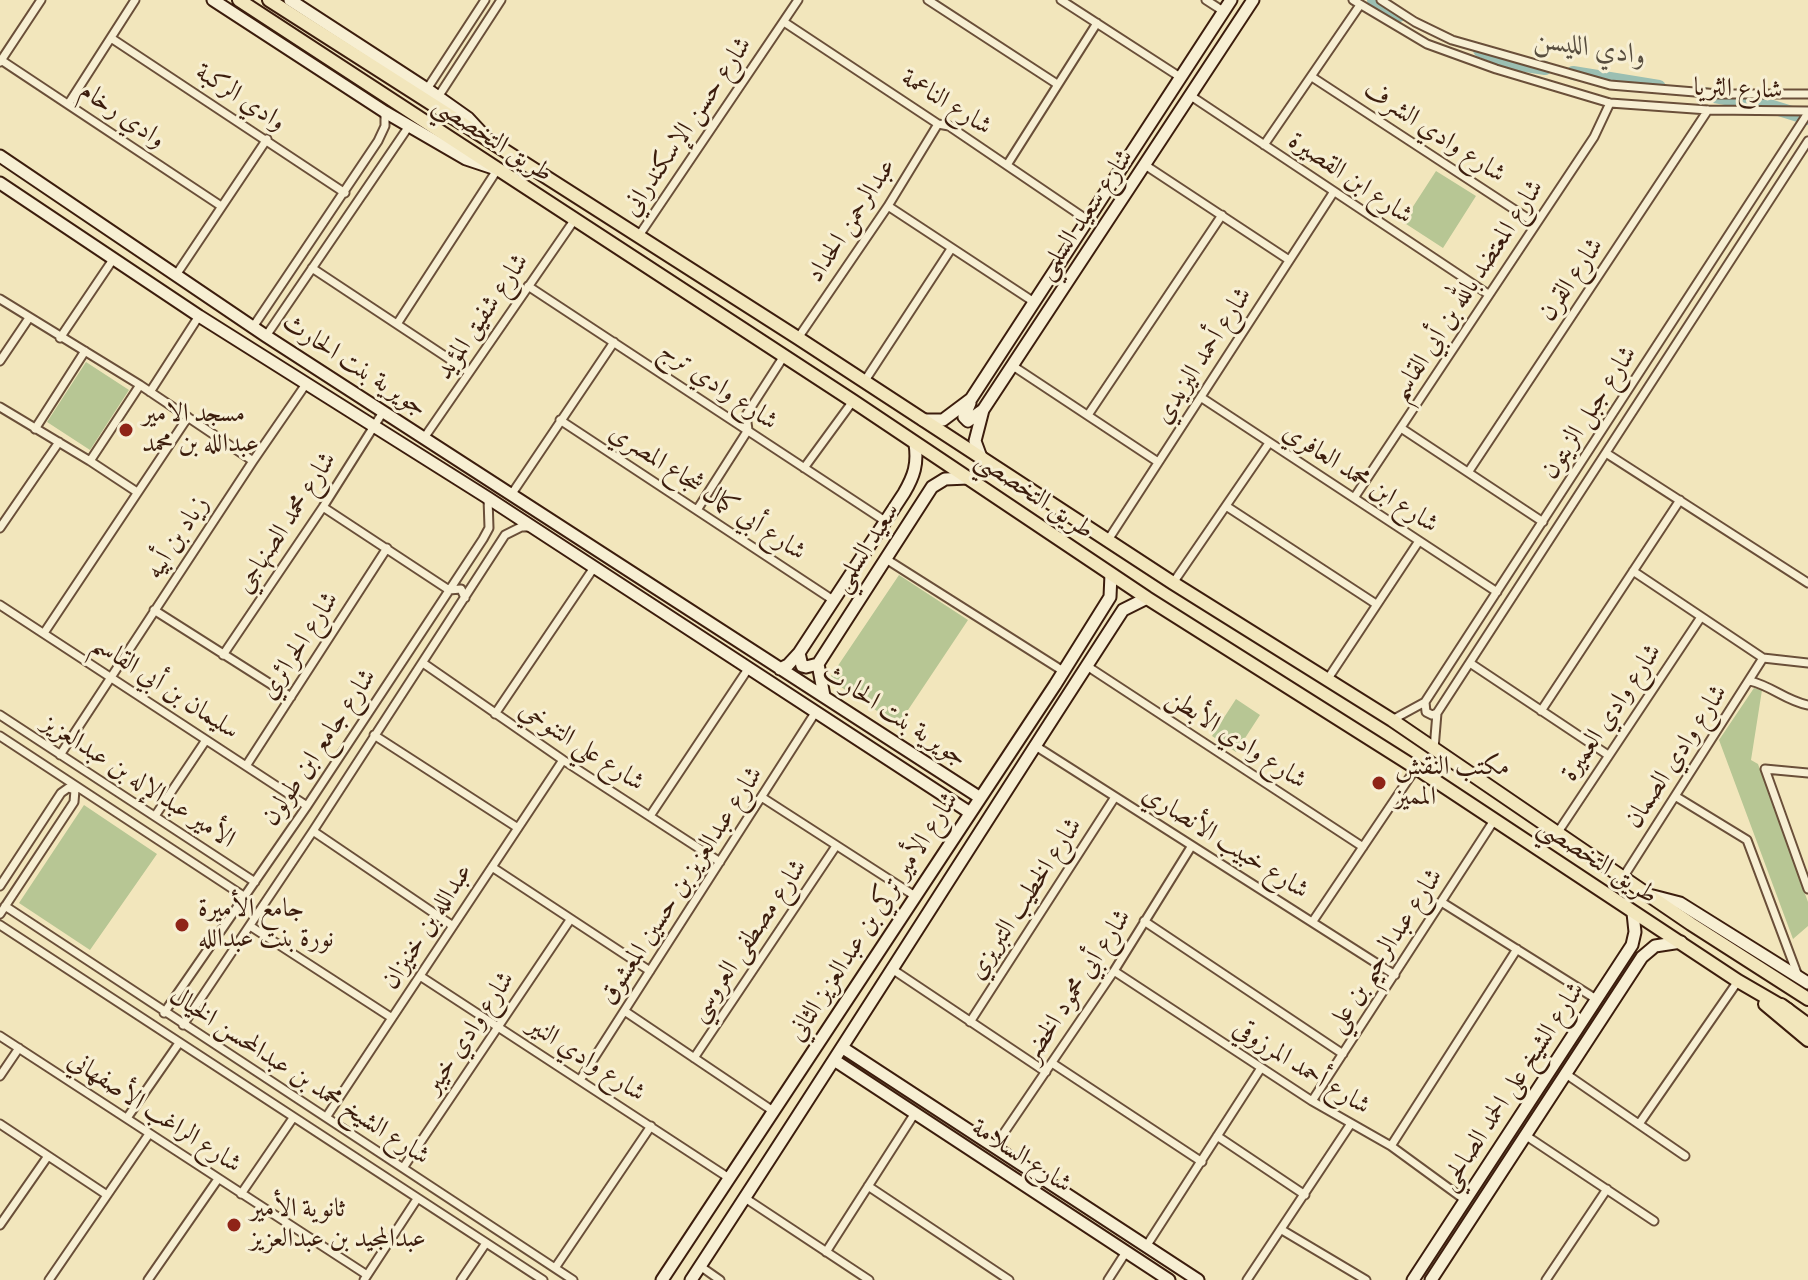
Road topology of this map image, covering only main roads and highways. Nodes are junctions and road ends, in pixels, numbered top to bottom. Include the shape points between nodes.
1 (239, 0) edge
2 (269, 0) edge
3 (1738, 981) junction
4 (1808, 999) edge
5 (1781, 1006) joint
6 (1808, 1024) edge
7 (1808, 1040) edge

1 - 3 main road, طريق التخصصي
2 - 4 main road, طريق التخصصي via 1392,720
3 - 5 main road, طريق التخصصي
3 - 7 main road
5 - 6 highway

